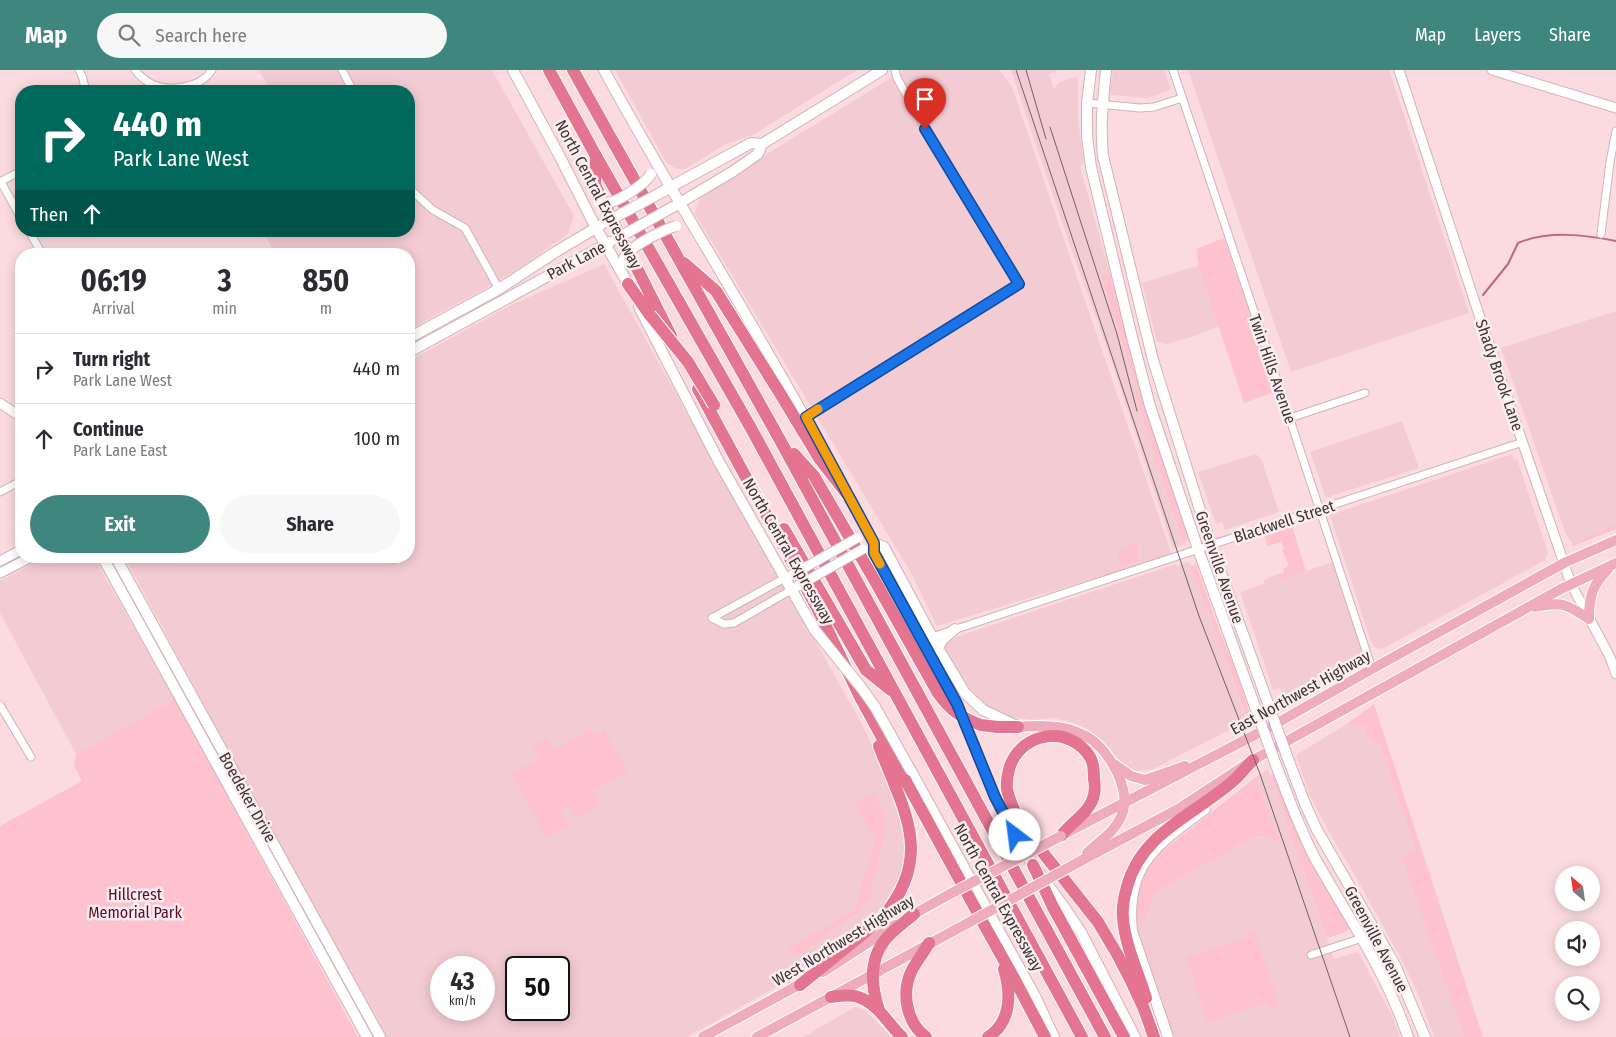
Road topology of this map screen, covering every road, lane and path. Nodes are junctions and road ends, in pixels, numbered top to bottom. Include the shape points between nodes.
1 (79, 70) edge
2 (135, 70) edge
3 (212, 70) edge
4 (342, 70) edge
5 (513, 70) edge
6 (550, 70) edge
7 (573, 70) edge
8 (604, 70) edge
9 (882, 70) edge
10 (895, 70) edge
11 (1091, 70) edge
12 (1106, 70) edge
13 (1173, 70) edge
14 (1399, 70) edge
15 (1492, 70) edge
16 (84, 85) edge
17 (155, 85) edge
18 (189, 85) edge
19 (351, 85) edge
20 (1182, 98) junction
21 (1087, 103) junction
22 (1102, 105) junction
23 (1616, 108) edge
24 (1616, 131) edge
25 (762, 144) junction
26 (596, 156) junction
27 (654, 160) junction
28 (15, 174) edge
29 (0, 182) edge
30 (667, 189) junction
31 (415, 194) edge
32 (580, 196) junction
33 (675, 206) junction
34 (15, 208) edge
35 (1120, 222) junction
36 (1105, 225) junction
37 (596, 228) junction
38 (695, 230) junction
39 (1601, 234) dead end
40 (32, 237) edge
41 (606, 244) junction
42 (39, 248) edge
43 (677, 257) junction
44 (622, 265) junction
45 (628, 284) junction
46 (499, 289) junction
47 (470, 319) junction
48 (1146, 333) junction
49 (415, 335) edge
50 (1132, 337) junction
51 (415, 349) edge
52 (1365, 393) dead end
53 (0, 402) edge
54 (1150, 406) junction
55 (15, 413) edge
56 (806, 417) junction
57 (1290, 418) junction
58 (780, 440) junction
59 (1523, 442) junction
60 (1180, 447) junction
61 (15, 484) edge
62 (0, 492) edge
63 (847, 494) junction
64 (1319, 509) junction
65 (872, 538) junction
66 (1616, 540) edge
67 (1211, 545) junction
68 (1198, 549) junction
69 (15, 553) edge
70 (3, 559) edge
71 (19, 563) edge
72 (106, 563) edge
73 (119, 563) edge
74 (1564, 563) junction
75 (1614, 564) edge
76 (0, 567) edge
77 (0, 573) edge
78 (787, 577) junction
79 (1571, 584) junction
80 (794, 588) junction
81 (140, 600) junction
82 (130, 606) junction
83 (1517, 613) junction
84 (1590, 619) junction
85 (955, 629) junction
86 (932, 636) junction
87 (938, 648) junction
88 (1372, 669) junction
89 (1616, 674) edge
90 (895, 693) junction
91 (860, 697) junction
92 (0, 705) edge
93 (1018, 727) junction
94 (224, 754) junction
95 (31, 757) dead end
96 (214, 759) junction
97 (1205, 760) junction
98 (1253, 760) junction
99 (1111, 762) junction
100 (1232, 782) junction
101 (1124, 804) junction
102 (1061, 836) junction
103 (272, 841) junction
104 (263, 847) junction
105 (1077, 863) junction
106 (1033, 865) joint
107 (999, 868) joint
108 (914, 914) junction
109 (986, 930) junction
110 (1377, 933) junction
111 (1363, 938) junction
112 (929, 943) junction
113 (1311, 955) dead end
114 (873, 974) junction
115 (800, 985) junction
116 (831, 997) junction
117 (879, 1010) junction
118 (1130, 1034) edge
119 (367, 1037) edge
120 (380, 1037) edge
121 (703, 1037) edge
122 (757, 1037) edge
123 (902, 1037) edge
124 (926, 1037) edge
125 (988, 1037) edge
126 (1044, 1037) edge
127 (1054, 1037) edge
128 (1082, 1037) edge
129 (1105, 1037) edge
130 (1154, 1037) edge
131 (1168, 1037) edge
132 (1408, 1037) edge
133 (1425, 1037) edge

1 - 16 street
2 - 17 street
3 - 18 street via 206,77
4 - 19 street
5 - 32 main road, North Central Expressway
6 - 26 highway, North Central Expressway
7 - 43 highway, North Central Expressway
8 - 27 main road
9 - 25 main road, Park Lane
10 - 56 street via 911,104 1019,284
11 - 21 main road, Greenville Avenue
12 - 22 main road, Greenville Avenue
13 - 20 street, Twin Hills Avenue
14 - 59 street, Shady Brook Lane
15 - 23 street
20 - 22 street via 1154,107
20 - 57 street, Twin Hills Avenue
21 - 22 street
21 - 36 main road, Greenville Avenue via 1091,167
22 - 35 main road, Greenville Avenue via 1103,156
24 - 39 street
25 - 30 main road, Park Lane via 752,142
25 - 33 main road, Park Lane via 758,154
26 - 90 highway, North Central Expressway via 730,391
26 - 91 highway via 595,185 703,398 817,608
27 - 30 main road
27 - 32 main road, bridge via 651,174 642,184 614,200 598,202
28 - 29 street
29 - 34 street
30 - 33 main road
30 - 37 main road, Park Lane, bridge
31 - 46 street via 433,210 464,228
32 - 37 main road, North Central Expressway
33 - 38 main road
33 - 41 main road, Park Lane, bridge
35 - 36 main road
35 - 48 main road, Greenville Avenue
36 - 50 main road, Greenville Avenue
37 - 41 main road, North Central Expressway
37 - 46 main road, Park Lane
38 - 44 main road, bridge via 683,226 668,228 631,249
38 - 56 main road
40 - 42 street
41 - 44 main road, North Central Expressway
41 - 47 main road, Park Lane
43 - 58 highway, North Central Expressway
43 - 63 highway via 716,291 819,458
44 - 45 main road, North Central Expressway
45 - 78 main road, North Central Expressway via 719,462
45 - 90 highway, bridge via 688,362 866,670
46 - 47 main road via 495,300 482,306
46 - 49 main road, Park Lane
47 - 51 main road, Park Lane
48 - 50 main road
48 - 60 main road, Greenville Avenue
50 - 54 main road, Greenville Avenue
52 - 57 street
53 - 55 street
54 - 60 main road via 1157,407 1168,437
54 - 68 main road, Greenville Avenue
56 - 63 main road
57 - 64 street, Twin Hills Avenue
58 - 93 highway, bridge via 814,476 946,704 955,713 980,725
58 - 129 highway, North Central Expressway
59 - 64 street, Blackwell Street
59 - 74 street, Shady Brook Lane
60 - 67 main road, Greenville Avenue
61 - 62 street
63 - 65 main road
64 - 67 street, Blackwell Street
64 - 88 street, Twin Hills Avenue
65 - 78 street, bridge via 857,538
65 - 80 street, bridge via 863,549
65 - 86 main road via 884,547
65 - 106 main road via 874,553 957,704 995,797
66 - 74 main road, East Northwest Highway
67 - 68 street, Blackwell Street
67 - 110 main road, Greenville Avenue, bridge via 1306,806
68 - 85 street, Blackwell Street
68 - 111 main road, Greenville Avenue, bridge via 1276,765 1309,845
69 - 70 street
70 - 76 street via 5,564
71 - 77 street
72 - 82 main road, Boedeker Drive
73 - 81 main road, Boedeker Drive
74 - 79 street, Shady Brook Lane
74 - 88 main road, East Northwest Highway
75 - 79 main road
75 - 84 main road via 1594,586 1589,606
78 - 80 main road, North Central Expressway
78 - 80 street via 712,618 724,624 734,623
79 - 83 main road
79 - 84 street, Shady Brook Lane
80 - 127 main road, North Central Expressway, bridge via 814,629 871,702 911,770 1036,998
81 - 82 main road
81 - 94 main road, Boedeker Drive
82 - 96 main road, Boedeker Drive
83 - 84 main road via 1564,604
83 - 98 main road
84 - 89 street, Shady Brook Lane
85 - 86 street, Blackwell Street
85 - 87 main road
86 - 87 main road
87 - 93 main road via 974,702
88 - 97 main road, East Northwest Highway
90 - 128 highway, North Central Expressway
91 - 109 highway
91 - 115 highway via 905,810 911,836 910,864 900,893 882,918
92 - 95 street
93 - 99 main road via 1068,729 1089,738
94 - 96 main road
94 - 103 main road, Boedeker Drive
96 - 104 main road, Boedeker Drive
97 - 99 main road via 1145,780 1131,776
97 - 101 main road, East Northwest Highway
98 - 100 highway
98 - 105 main road via 1180,808
99 - 101 main road via 1121,780
100 - 130 highway via 1155,839 1129,877 1123,916 1126,936 1150,1007
100 - 131 main road via 1215,802 1150,854 1133,893 1132,931
101 - 102 main road, East Northwest Highway
101 - 105 main road via 1122,816 1108,836
102 - 107 main road, East Northwest Highway, bridge
102 - 130 highway via 1084,813 1094,795 1094,770 1081,746 1054,736 1039,737 1026,744 1014,757 1007,775 1007,788 1014,810 1021,825 1098,922 1130,978
103 - 104 main road
103 - 120 main road, Boedeker Drive
104 - 119 main road, Boedeker Drive
105 - 112 main road, bridge
106 - 118 highway via 1053,906
107 - 108 main road, West Northwest Highway, bridge
108 - 114 highway via 886,938 874,959
108 - 115 main road, West Northwest Highway
109 - 125 highway via 1003,966 1009,998 1001,1023
109 - 126 highway via 1016,980
110 - 111 street
110 - 133 main road, Greenville Avenue via 1395,965
111 - 113 street
111 - 132 main road, Greenville Avenue via 1390,991
112 - 114 main road
112 - 124 highway via 912,970 906,1000 913,1024
114 - 116 main road
114 - 117 highway
115 - 121 main road, West Northwest Highway
116 - 117 highway via 859,997
116 - 122 main road
117 - 123 highway

